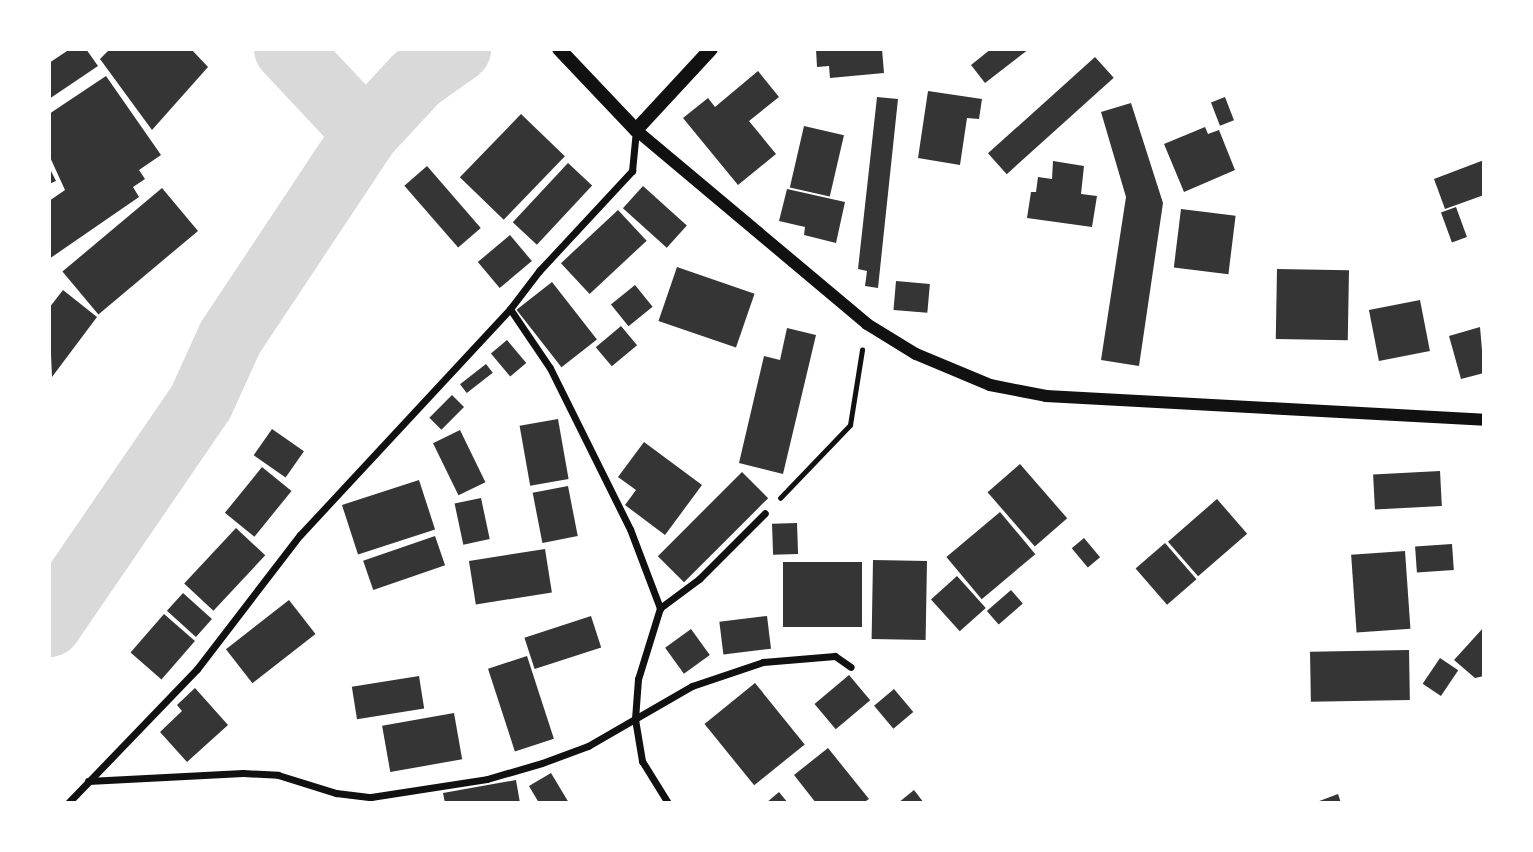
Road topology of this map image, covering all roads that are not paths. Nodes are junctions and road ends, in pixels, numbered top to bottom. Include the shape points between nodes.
1 (559, 49) edge
2 (710, 49) edge
3 (636, 130) junction
4 (510, 309) junction
5 (1484, 420) edge
6 (765, 513) road end
7 (660, 608) junction
8 (851, 667) dead end
9 (635, 719) junction
10 (88, 782) junction
11 (68, 803) edge
12 (668, 803) edge

1 - 3 main road
2 - 3 main road
3 - 4 street via 632,171
3 - 5 street via 867,324 916,354 990,386 1046,396
4 - 7 street via 550,368 630,528
4 - 10 street via 300,535 197,669
6 - 7 street via 699,579
7 - 9 street via 638,679
8 - 9 street via 835,656 763,662 692,686
9 - 10 street via 588,746 487,779 371,797 335,793 278,775 243,773
9 - 12 street via 642,761
10 - 11 street

